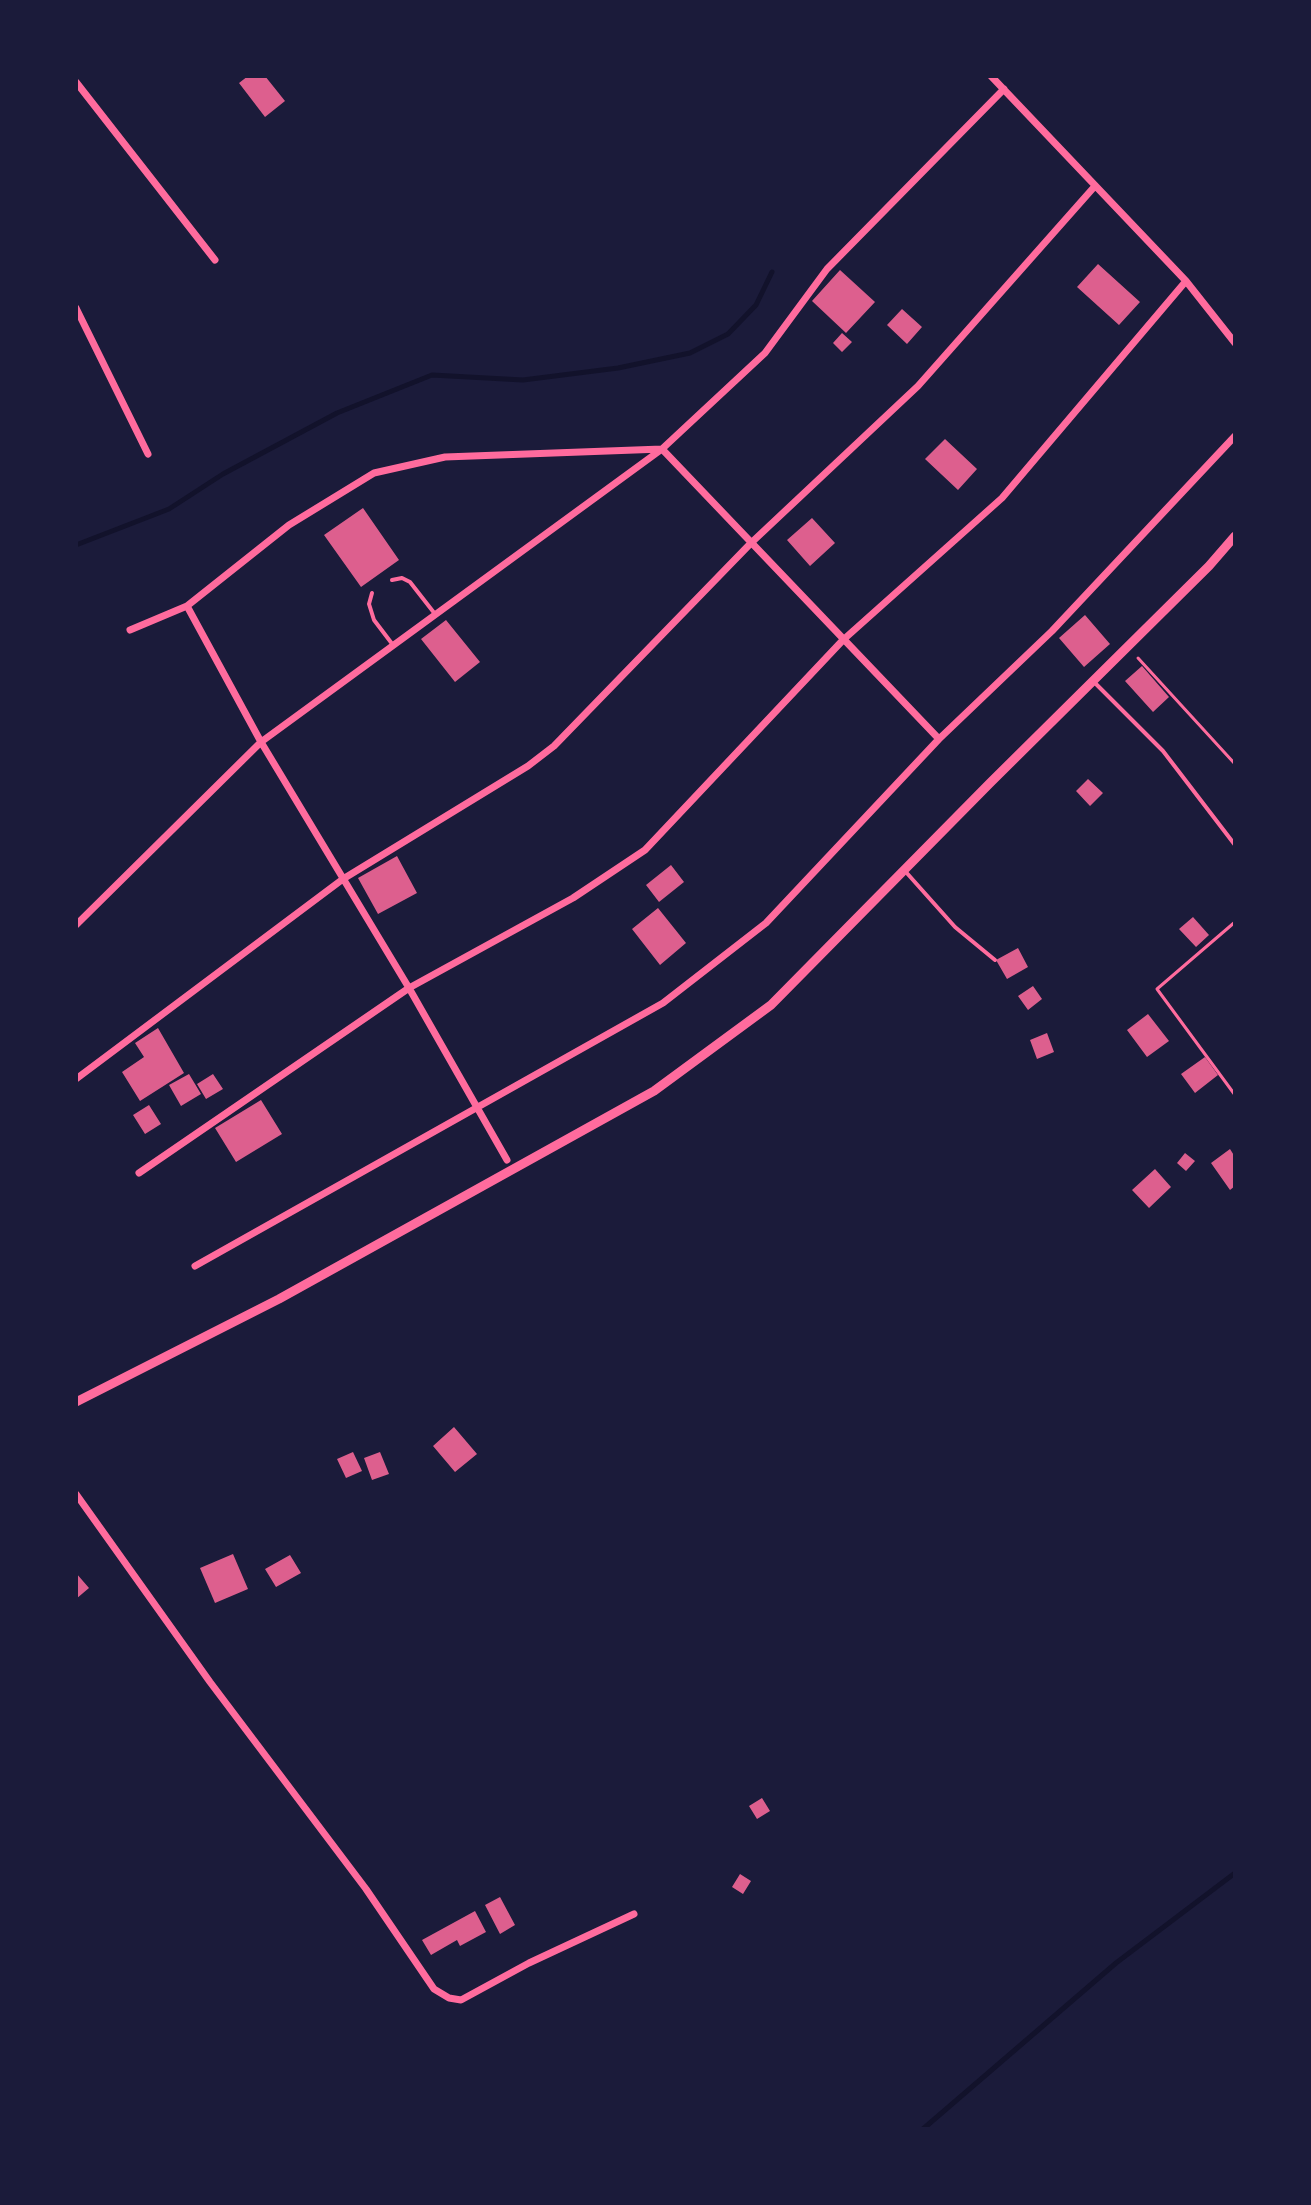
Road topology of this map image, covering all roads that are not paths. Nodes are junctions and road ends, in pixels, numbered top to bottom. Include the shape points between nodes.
1 (991, 76) edge
2 (76, 82) edge
3 (1004, 89) junction
4 (1095, 186) junction
5 (215, 260) dead end
6 (1186, 281) junction
7 (76, 308) edge
8 (1235, 343) edge
9 (1235, 436) edge
10 (662, 449) junction
11 (148, 454) dead end
12 (1235, 536) edge
13 (751, 543) junction
14 (392, 580) dead end
15 (372, 593) dead end
16 (187, 606) junction
17 (435, 614) junction
18 (130, 630) dead end
19 (843, 640) junction
20 (393, 645) junction
21 (1093, 681) junction
22 (939, 739) junction
23 (261, 742) junction
24 (1235, 845) edge
25 (905, 871) junction
26 (343, 879) junction
27 (76, 925) edge
28 (995, 960) dead end
29 (409, 988) junction
30 (76, 1079) edge
31 (477, 1108) junction
32 (507, 1160) dead end
33 (139, 1173) dead end
34 (195, 1266) dead end
35 (76, 1402) edge
36 (76, 1494) edge
37 (634, 1914) dead end

1 - 3 street
2 - 5 street
3 - 4 street
3 - 10 street via 827,269 765,353
4 - 6 street
4 - 13 street via 918,386
6 - 8 street
6 - 19 street via 1002,498
7 - 11 street
9 - 22 street via 1052,631
10 - 13 street
10 - 16 street via 445,457 374,473 289,525
10 - 17 street
12 - 21 street
13 - 19 street
13 - 26 street via 554,746
14 - 17 lane via 410,582
15 - 20 lane via 374,620
16 - 18 street
16 - 23 street
17 - 20 street
19 - 22 street
19 - 29 street via 645,850 573,898
20 - 23 street
21 - 24 lane via 1163,751
21 - 25 street
22 - 31 street via 766,923 663,1003
23 - 26 street
23 - 27 street
25 - 28 lane via 955,927
25 - 35 street via 771,1005 654,1091 279,1299
26 - 29 street
26 - 30 street
29 - 31 street
29 - 33 street
31 - 32 street
31 - 34 street
36 - 37 street via 434,1989 461,2000

